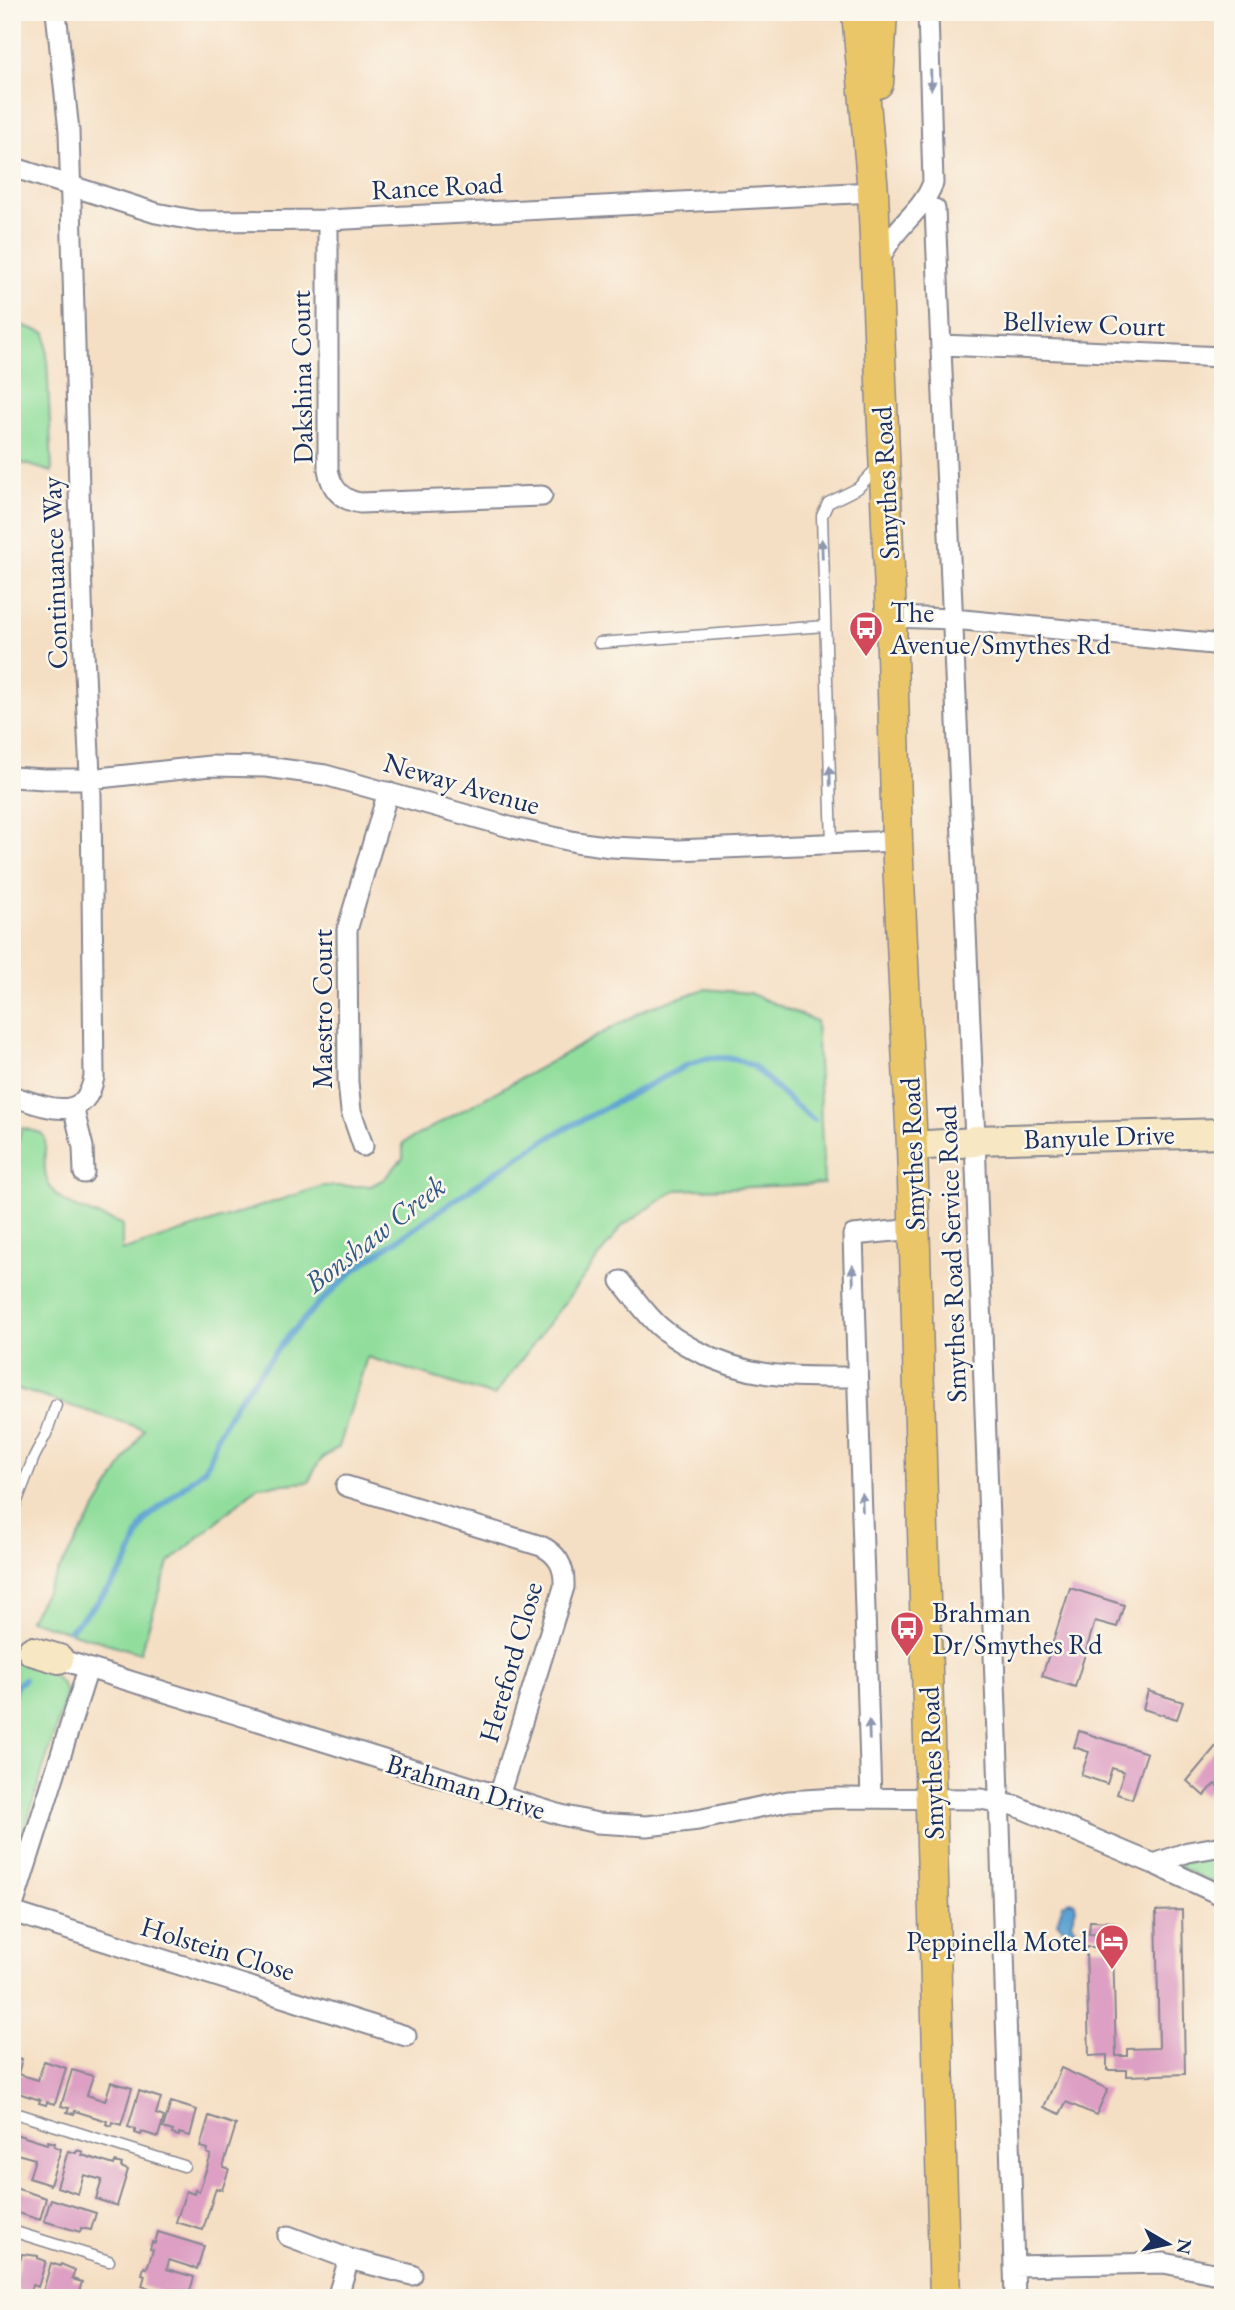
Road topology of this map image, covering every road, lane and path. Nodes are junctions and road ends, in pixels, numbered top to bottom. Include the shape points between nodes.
1 (857, 12) edge
2 (881, 12) edge
3 (928, 12) edge
4 (57, 20) edge
5 (12, 167) edge
6 (70, 186) junction
7 (873, 192) junction
8 (935, 209) dead end
9 (328, 220) junction
10 (876, 276) junction
11 (942, 345) junction
12 (1223, 357) edge
13 (883, 461) junction
14 (542, 496) dead end
15 (891, 617) junction
16 (953, 619) junction
17 (825, 626) junction
18 (599, 643) dead end
19 (1223, 645) edge
20 (12, 777) edge
21 (90, 779) junction
22 (388, 792) junction
23 (898, 841) junction
24 (832, 845) junction
25 (12, 1096) edge
26 (73, 1107) junction
27 (1223, 1133) edge
28 (975, 1141) junction
29 (363, 1146) dead end
30 (912, 1146) junction
31 (84, 1173) dead end
32 (915, 1230) junction
33 (621, 1281) dead end
34 (857, 1377) junction
35 (56, 1405) dead end
36 (346, 1486) dead end
37 (12, 1514) edge
38 (34, 1652) edge
39 (88, 1669) junction
40 (499, 1796) junction
41 (871, 1798) junction
42 (932, 1799) junction
43 (999, 1801) junction
44 (1223, 1846) edge
45 (1154, 1864) junction
46 (1223, 1896) edge
47 (12, 1911) edge
48 (406, 2036) dead end
49 (12, 2112) edge
50 (184, 2166) dead end
51 (12, 2231) edge
52 (288, 2236) dead end
53 (349, 2259) junction
54 (109, 2261) dead end
55 (1014, 2266) junction
56 (1218, 2274) dead end
57 (412, 2275) dead end
58 (337, 2298) edge
59 (945, 2298) edge
60 (1015, 2298) edge

1 - 7 main road, Smythes Road
2 - 7 main road
3 -> 10 street via 933,183 924,201 885,247
4 - 6 street, Continuance Way
5 - 6 street, Rance Road
6 - 9 street, Rance Road via 198,221
6 - 21 street, Continuance Way
7 - 9 street, Rance Road
7 - 10 main road, Smythes Road
8 - 11 street, Smythes Road Service Road
9 - 14 street, Dakshina Court via 328,469 336,490 360,503
10 - 13 main road, Smythes Road
11 - 12 street, Bellview Court
11 - 16 street, Smythes Road Service Road
13 - 15 main road, Smythes Road
17 -> 13 lane via 822,512 828,503 864,483
15 - 16 street
15 - 23 main road, Smythes Road
16 - 19 street
16 - 28 street, Smythes Road Service Road
17 - 18 lane
24 -> 17 lane
20 - 21 street, Neway Avenue
21 - 22 street, Neway Avenue via 238,765 296,770
21 - 26 street, Continuance Way via 94,1077 87,1096
22 - 24 street, Neway Avenue via 536,834 600,845 677,850
22 - 29 street, Maestro Court via 347,930 348,1082 351,1111
23 - 24 street, Neway Avenue
23 - 30 main road, Smythes Road
25 - 26 street via 61,1110
26 - 31 street
27 - 28 street, Banyule Drive
28 - 30 street, Banyule Drive
28 - 43 street, Smythes Road Service Road
30 - 32 main road, Smythes Road
34 -> 32 street, Smythes Road Service Road via 853,1235
32 - 42 main road, Smythes Road
33 - 34 street via 667,1333 718,1361 773,1376
41 -> 34 street, Smythes Road Service Road
35 - 37 lane
36 - 40 street, Hereford Close via 541,1546 561,1564 564,1587
38 - 39 street, Brahman Drive
39 - 40 street, Brahman Drive
39 - 47 street, Holstein Close
40 - 41 street, Brahman Drive via 597,1823 647,1826 788,1801
41 - 42 street, Brahman Drive
42 - 43 street, Brahman Drive
42 - 59 main road, Smythes Road
43 - 45 street, Brahman Drive
43 - 55 street, Smythes Road Service Road
44 - 45 street
45 - 46 street, Brahman Drive
47 - 48 street, Holstein Close
49 - 50 lane
51 - 54 lane
52 - 53 street
53 - 57 street
53 - 58 street
55 - 56 street via 1164,2263
55 - 60 street, Smythes Road Service Road

